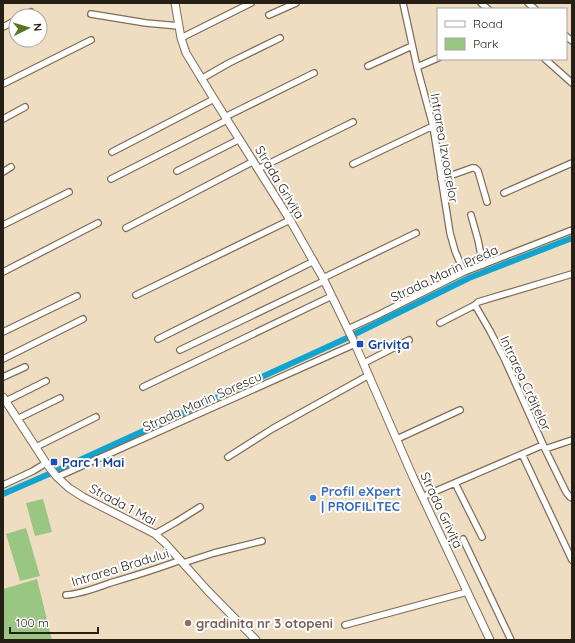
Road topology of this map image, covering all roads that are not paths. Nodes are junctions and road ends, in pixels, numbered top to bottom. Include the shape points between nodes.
1 (175, 3) edge
2 (251, 3) edge
3 (296, 3) edge
4 (403, 3) edge
5 (91, 14) dead end
6 (270, 15) dead end
7 (179, 26) junction
8 (181, 38) junction
9 (280, 38) dead end
10 (92, 40) dead end
11 (412, 46) junction
12 (437, 58) edge
13 (546, 60) edge
14 (368, 66) dead end
15 (417, 67) junction
16 (314, 73) dead end
17 (201, 79) junction
18 (572, 83) edge
19 (3, 84) edge
20 (214, 99) junction
21 (25, 107) dead end
22 (3, 119) edge
23 (226, 119) junction
24 (353, 122) dead end
25 (432, 126) junction
26 (240, 139) junction
27 (112, 152) dead end
28 (254, 162) junction
29 (572, 163) edge
30 (353, 164) dead end
31 (11, 167) dead end
32 (258, 169) junction
33 (177, 171) dead end
34 (3, 172) edge
35 (111, 179) dead end
36 (441, 179) junction
37 (69, 192) dead end
38 (504, 193) dead end
39 (487, 202) dead end
40 (470, 215) dead end
41 (290, 220) junction
42 (98, 223) dead end
43 (3, 225) edge
44 (126, 228) dead end
45 (572, 230) edge
46 (416, 233) dead end
47 (314, 262) junction
48 (483, 265) junction
49 (3, 272) edge
50 (464, 272) junction
51 (572, 274) edge
52 (323, 280) junction
53 (136, 295) dead end
54 (77, 296) dead end
55 (332, 296) junction
56 (475, 305) junction
57 (83, 319) dead end
58 (440, 323) dead end
59 (348, 329) junction
60 (3, 332) edge
61 (158, 339) dead end
62 (409, 340) dead end
63 (355, 344) junction
64 (180, 350) dead end
65 (3, 359) edge
66 (364, 362) junction
67 (24, 367) dead end
68 (369, 375) junction
69 (3, 377) edge
70 (46, 381) dead end
71 (143, 387) dead end
72 (60, 398) dead end
73 (4, 399) edge
74 (460, 410) dead end
75 (96, 417) dead end
76 (18, 419) junction
77 (397, 439) junction
78 (572, 440) edge
79 (544, 447) junction
80 (36, 448) junction
81 (522, 454) junction
82 (228, 456) dead end
83 (46, 463) junction
84 (57, 477) junction
85 (454, 483) junction
86 (3, 485) edge
87 (422, 497) junction
88 (572, 498) edge
89 (200, 507) dead end
90 (155, 534) junction
91 (482, 537) dead end
92 (463, 539) dead end
93 (262, 541) dead end
94 (572, 560) edge
95 (182, 562) junction
96 (467, 592) junction
97 (66, 595) dead end
98 (345, 625) dead end
99 (256, 640) edge
100 (490, 640) edge
101 (511, 640) edge

1 - 7 street, Strada Grivița
2 - 8 street
3 - 6 street
4 - 11 street, Intrarea Izvoarelor
5 - 7 street
7 - 8 street, Strada Grivița
8 - 17 street, Strada Grivița via 186,53
9 - 17 street
10 - 19 street
11 - 14 street
11 - 15 street, Intrarea Izvoarelor
12 - 15 street
13 - 18 street
15 - 25 street, Intrarea Izvoarelor
16 - 23 street
17 - 20 street, Strada Grivița
20 - 23 street, Strada Grivița
20 - 27 street
21 - 22 street
23 - 26 street, Strada Grivița
23 - 35 street
24 - 32 street
25 - 30 street
25 - 36 street, Intrarea Izvoarelor
26 - 28 street, Strada Grivița
26 - 33 street
28 - 32 street, Strada Grivița
28 - 44 street
29 - 38 street
31 - 34 street
32 - 41 street, Strada Grivița
36 - 39 street via 475,168
36 - 50 street, Intrarea Izvoarelor via 450,233
37 - 43 street
40 - 48 street
41 - 47 street, Strada Grivița
41 - 53 street
42 - 49 street
45 - 48 street, Strada Marin Preda
46 - 52 street
47 - 52 street, Strada Grivița
47 - 61 street
48 - 50 street, Strada Marin Preda
50 - 59 street, Strada Marin Preda
51 - 56 street
52 - 55 street, Strada Grivița
52 - 64 street
54 - 60 street
55 - 59 street, Strada Grivița
55 - 71 street
56 - 58 street
56 - 79 street, Intrarea Crăițelor via 505,360
57 - 65 street
59 - 63 street, Strada Grivița
62 - 66 street
63 - 66 street, Strada Grivița
63 - 84 street, Strada Marin Sorescu
66 - 68 street, Strada Grivița
67 - 69 street
68 - 77 street, Strada Grivița
68 - 82 street
70 - 73 street, Strada 1 Mai
72 - 76 street
73 - 76 street, Strada 1 Mai
74 - 77 street
75 - 80 street
76 - 80 street, Strada 1 Mai
77 - 87 street, Strada Grivița
78 - 79 street
79 - 81 street, Intrarea Crăițelor
79 - 88 street via 566,492
80 - 83 street, Strada 1 Mai
81 - 85 street, Intrarea Crăițelor
81 - 94 street
83 - 84 street, Strada 1 Mai
83 - 86 street
84 - 90 street, Strada 1 Mai via 83,497
85 - 87 street, Intrarea Crăițelor
85 - 91 street
87 - 96 street, Strada Grivița
89 - 90 street
90 - 95 street, Strada 1 Mai
92 - 101 street
93 - 95 street
95 - 97 street, Intrarea Bradului
95 - 99 street, Strada 1 Mai
96 - 98 street
96 - 100 street, Strada Grivița

